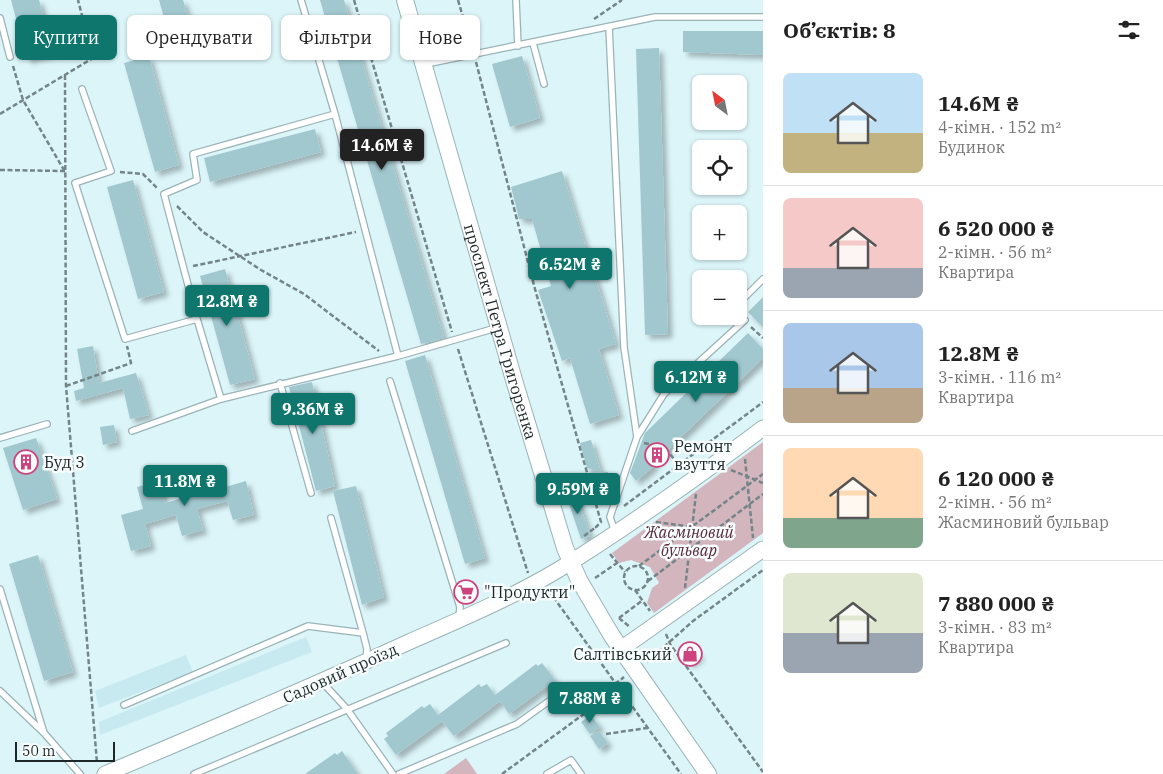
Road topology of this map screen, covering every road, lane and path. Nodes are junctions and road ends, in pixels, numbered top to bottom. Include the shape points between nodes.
1 (79, 0) edge
2 (301, 0) edge
3 (354, 0) edge
4 (405, 0) edge
5 (458, 0) edge
6 (516, 0) edge
7 (622, 0) edge
8 (462, 15) edge
9 (763, 17) edge
10 (0, 18) edge
11 (593, 20) dead end
12 (609, 27) junction
13 (533, 43) junction
14 (518, 46) junction
15 (480, 53) edge
16 (10, 57) joint
17 (446, 60) edge
18 (475, 60) edge
19 (424, 65) junction
20 (65, 75) junction
21 (544, 84) dead end
22 (82, 88) dead end
23 (23, 100) junction
24 (0, 114) edge
25 (335, 114) junction
26 (0, 170) edge
27 (111, 171) junction
28 (65, 172) junction
29 (75, 183) junction
30 (164, 194) junction
31 (365, 230) junction
32 (238, 255) junction
33 (183, 269) junction
34 (763, 279) edge
35 (747, 295) edge
36 (197, 319) junction
37 (747, 323) edge
38 (739, 325) edge
39 (498, 327) junction
40 (763, 338) edge
41 (125, 339) junction
42 (455, 340) junction
43 (398, 356) junction
44 (389, 358) junction
45 (390, 381) dead end
46 (280, 384) junction
47 (66, 386) junction
48 (221, 400) junction
49 (763, 402) edge
50 (47, 424) dead end
51 (763, 428) edge
52 (132, 432) dead end
53 (0, 438) edge
54 (636, 439) junction
55 (744, 443) junction
56 (715, 464) junction
57 (678, 465) junction
58 (763, 474) edge
59 (698, 476) junction
60 (747, 477) junction
61 (755, 480) junction
62 (763, 483) edge
63 (748, 486) junction
64 (312, 493) dead end
65 (763, 494) edge
66 (750, 504) junction
67 (610, 516) junction
68 (331, 518) dead end
69 (601, 522) junction
70 (596, 527) junction
71 (692, 527) junction
72 (615, 532) junction
73 (599, 536) dead end
74 (583, 537) dead end
75 (606, 548) dead end
76 (690, 548) junction
77 (759, 552) edge
78 (571, 562) junction
79 (617, 563) junction
80 (639, 566) junction
81 (763, 570) edge
82 (590, 572) dead end
83 (625, 572) junction
84 (757, 575) junction
85 (529, 576) dead end
86 (594, 578) junction
87 (648, 581) junction
88 (543, 584) dead end
89 (599, 586) dead end
90 (0, 589) edge
91 (635, 590) junction
92 (643, 600) junction
93 (683, 608) junction
94 (614, 610) dead end
95 (652, 614) dead end
96 (619, 618) junction
97 (459, 620) junction
98 (692, 621) junction
99 (638, 623) dead end
100 (663, 626) dead end
101 (363, 633) junction
102 (506, 643) dead end
103 (670, 644) junction
104 (621, 649) junction
105 (366, 662) junction
106 (645, 663) dead end
107 (628, 675) dead end
108 (322, 682) junction
109 (615, 684) junction
110 (618, 689) junction
111 (0, 691) edge
112 (564, 691) dead end
113 (124, 705) dead end
114 (347, 709) junction
115 (647, 728) junction
116 (44, 733) junction
117 (606, 734) dead end
118 (100, 771) edge
119 (763, 772) edge
120 (80, 774) edge
121 (194, 774) edge
122 (393, 774) edge
123 (400, 774) edge
124 (502, 774) edge
125 (547, 774) edge
126 (581, 774) edge
127 (681, 774) edge
128 (708, 774) edge

1 - 20 path via 93,58
2 - 25 lane
3 - 42 path
4 - 19 main road, проспект Петра Григоренка
5 - 8 path
6 - 14 lane
7 - 11 path
9 - 12 lane via 655,17
10 - 16 lane
12 - 13 lane
12 - 54 lane via 624,346
13 - 14 lane
13 - 21 lane
14 - 15 lane
16 - 23 path
17 - 19 lane
18 - 69 path
19 - 39 main road, проспект Петра Григоренка
20 - 23 path
20 - 28 path
22 - 27 lane
23 - 24 path
23 - 28 path
25 - 30 lane via 193,154 197,180
25 - 31 lane
26 - 28 path
27 - 29 lane
27 - 30 path via 143,174
28 - 29 path
28 - 47 path
29 - 41 lane
30 - 32 path via 203,232
30 - 33 lane
31 - 32 path
31 - 43 lane
32 - 33 path
32 - 44 path via 304,294
33 - 36 lane
34 - 35 lane
36 - 41 lane
36 - 48 lane
37 - 40 path
38 - 54 lane via 664,394
39 - 42 lane
39 - 78 main road, проспект Петра Григоренка
41 - 47 path via 131,363
42 - 43 lane
42 - 85 path
43 - 44 lane
44 - 46 lane
45 - 97 lane via 460,607
46 - 48 lane
46 - 64 lane
47 - 118 path
48 - 52 lane
49 - 57 path
50 - 53 lane
51 - 55 street, Садовий проїзд
54 - 57 path via 664,447
54 - 67 lane
55 - 56 street, Садовий проїзд
55 - 60 path
56 - 59 street, Садовий проїзд
56 - 60 path
57 - 67 path
58 - 61 path
59 - 71 path
59 - 72 street, Садовий проїзд
60 - 61 path
60 - 63 path
61 - 62 path
61 - 63 path
63 - 66 path
63 - 71 path
65 - 66 path
66 - 76 path
66 - 77 path
67 - 69 path
67 - 72 lane
68 - 101 lane
69 - 70 path
70 - 73 path
70 - 74 path
71 - 76 path
71 - 80 path
72 - 78 street, Садовий проїзд
75 - 79 path
76 - 87 path
76 - 93 path
77 - 84 path
77 - 93 street
78 - 97 street, Садовий проїзд
78 - 104 main road, проспект Петра Григоренка
79 - 83 path
79 - 86 path
80 - 83 path
80 - 87 path via 646,570
81 - 84 path
82 - 86 path
83 - 91 path via 625,584
84 - 98 path
86 - 89 path
87 - 91 path via 643,588
88 - 109 path
90 - 116 lane
91 - 92 path
92 - 95 path
92 - 96 path
93 - 98 path
93 - 104 street
94 - 96 path
96 - 99 path via 631,627
97 - 105 street, Садовий проїзд
98 - 103 path
100 - 103 path
101 - 105 lane via 368,648
101 - 113 lane via 308,626
102 - 114 lane
103 - 106 path
103 - 119 path
104 - 128 main road, проспект Петра Григоренка
105 - 108 street, Садовий проїзд
107 - 109 path
108 - 114 lane
108 - 118 street, Садовий проїзд
109 - 110 path
110 - 115 path
110 - 124 path
111 - 116 lane
112 - 123 lane via 516,724
114 - 121 lane
114 - 122 lane
115 - 117 path
115 - 127 path
116 - 120 lane
125 - 126 lane via 571,760

